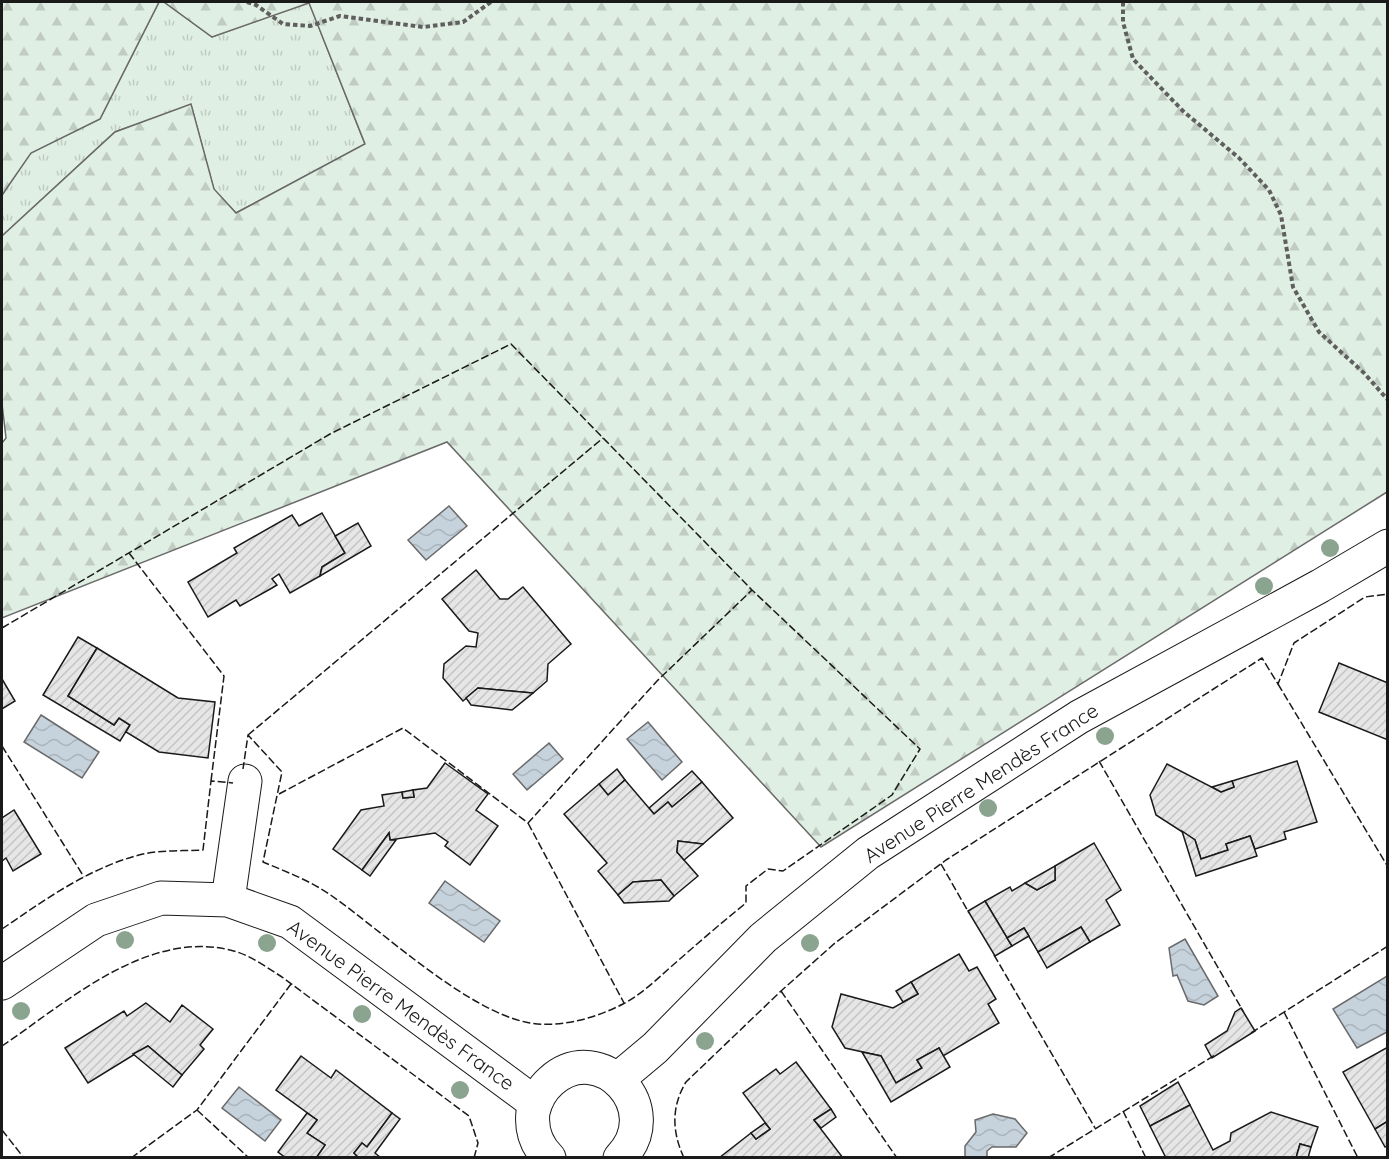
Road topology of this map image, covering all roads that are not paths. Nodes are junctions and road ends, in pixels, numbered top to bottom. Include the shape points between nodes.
1 (1388, 546) edge
2 (245, 781) dead end
3 (228, 900) junction
4 (2, 983) edge
5 (618, 1079) junction
6 (535, 1103) junction
7 (542, 1156) edge
8 (620, 1158) edge

1 - 5 street, Avenue Pierre Mendès France via 1079,717 868,853 763,938
2 - 3 street
3 - 4 street, Avenue Pierre Mendès France via 161,898 96,920
3 - 6 street, Avenue Pierre Mendès France via 290,922
5 - 6 street via 603,1071 570,1070 543,1088
5 - 8 street via 632,1098 637,1121 635,1136
6 - 7 street via 532,1120

